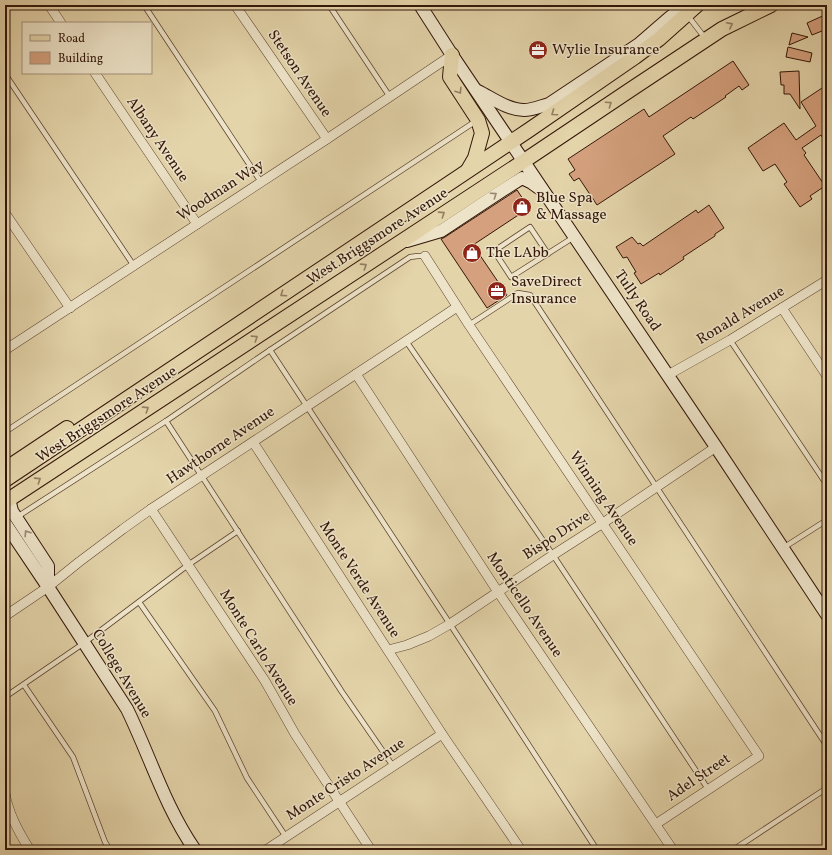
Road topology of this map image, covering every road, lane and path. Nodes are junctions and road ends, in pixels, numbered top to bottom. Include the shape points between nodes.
1 (49, 5) edge
2 (144, 5) edge
3 (235, 5) edge
4 (330, 5) edge
5 (420, 5) edge
6 (771, 5) edge
7 (690, 8) edge
8 (60, 22) edge
9 (706, 40) junction
10 (452, 55) junction
11 (5, 74) edge
12 (96, 74) edge
13 (477, 91) junction
14 (390, 97) junction
15 (478, 120) junction
16 (326, 139) junction
17 (511, 142) junction
18 (524, 161) junction
19 (468, 171) junction
20 (261, 182) junction
21 (546, 195) junction
22 (5, 213) edge
23 (197, 224) junction
24 (574, 237) junction
25 (398, 244) junction
26 (548, 254) junction
27 (425, 256) joint
28 (134, 266) junction
29 (827, 280) edge
30 (457, 307) junction
31 (70, 308) junction
32 (782, 308) junction
33 (469, 325) junction
34 (730, 340) junction
35 (406, 341) junction
36 (5, 349) edge
37 (270, 350) junction
38 (356, 374) junction
39 (668, 375) junction
40 (827, 376) edge
41 (120, 403) junction
42 (307, 406) junction
43 (166, 421) junction
44 (5, 432) edge
45 (253, 442) junction
46 (716, 447) junction
47 (5, 469) edge
48 (202, 476) junction
49 (5, 480) edge
50 (827, 485) edge
51 (656, 488) junction
52 (7, 500) edge
53 (151, 509) junction
54 (16, 517) junction
55 (827, 520) edge
56 (603, 523) junction
57 (5, 524) edge
58 (238, 531) junction
59 (783, 548) junction
60 (553, 555) junction
61 (188, 565) junction
62 (48, 566) junction
63 (66, 573) junction
64 (48, 587) junction
65 (498, 592) junction
66 (139, 602) junction
67 (827, 615) edge
68 (5, 616) edge
69 (450, 624) junction
70 (84, 643) junction
71 (388, 650) junction
72 (24, 685) junction
73 (5, 698) edge
74 (442, 734) junction
75 (827, 746) edge
76 (759, 756) joint
77 (393, 766) junction
78 (827, 788) edge
79 (708, 789) junction
80 (5, 793) edge
81 (339, 802) junction
82 (656, 824) junction
83 (286, 837) junction
84 (30, 850) edge
85 (110, 850) edge
86 (195, 850) edge
87 (266, 850) edge
88 (371, 850) edge
89 (521, 850) edge
90 (597, 850) edge
91 (673, 850) edge
92 (733, 850) edge

1 - 8 street
2 - 20 lane
3 - 16 street, Stetson Avenue
4 - 14 lane
5 - 10 main road, Tully Road
9 -> 6 main road, West Briggsmore Avenue via 722,29
7 - 9 lane
7 - 13 main road via 668,18 639,44 549,104 526,110 519,109
7 -> 17 main road, West Briggsmore Avenue via 659,39 636,57
18 -> 9 main road, West Briggsmore Avenue
10 - 13 main road, Tully Road
10 - 14 street, Woodman Way
10 -> 15 main road via 450,77
11 - 28 lane
12 - 23 street, Albany Avenue
13 - 17 main road, Tully Road
14 - 16 street, Woodman Way
15 - 19 main road via 482,133 475,158
15 - 44 lane
16 - 20 street, Woodman Way
17 - 18 main road, Tully Road
17 - 19 main road, West Briggsmore Avenue
18 - 21 main road, Tully Road
25 -> 18 main road, West Briggsmore Avenue
19 -> 41 main road, West Briggsmore Avenue
20 - 23 street, Woodman Way
21 - 24 main road, Tully Road
25 -> 21 main road via 441,231 522,178
22 - 31 street
23 - 28 street, Woodman Way
24 - 26 lane
24 - 39 main road, Tully Road
52 -> 25 main road, West Briggsmore Avenue
26 - 26 lane via 511,277 494,251 530,227
27 - 30 street, Winning Avenue
27 - 37 lane via 410,257
28 - 31 street, Woodman Way
29 - 32 street, Ronald Avenue
30 - 33 street, Winning Avenue
30 - 35 street, Hawthorne Avenue
31 - 36 street, Woodman Way
32 - 34 street, Ronald Avenue
32 - 40 street
33 - 51 lane via 518,293 530,295
33 - 56 street, Winning Avenue
34 - 39 street, Ronald Avenue
34 - 50 lane
35 - 38 street, Hawthorne Avenue
35 - 60 lane
37 - 42 lane
37 - 43 lane
38 - 42 street, Hawthorne Avenue
38 - 65 street, Monticello Avenue
39 - 46 main road, Tully Road
41 - 47 main road via 86,416
41 - 49 main road, West Briggsmore Avenue
42 - 45 street, Hawthorne Avenue
42 - 69 lane
43 - 48 lane
43 - 54 lane
45 - 48 street, Hawthorne Avenue
45 - 71 street, Monte Verde Avenue
46 - 51 street, Bispo Drive
46 - 59 main road, Tully Road
48 - 53 street, Hawthorne Avenue
48 - 58 lane
51 - 56 street, Bispo Drive
51 - 75 lane
52 - 54 main road
53 - 61 street, Monte Carlo Avenue
53 - 63 street, Hawthorne Avenue
54 - 57 lane
62 -> 54 main road
55 - 59 lane
56 - 60 street, Bispo Drive
56 - 76 street, Winning Avenue
57 - 64 main road, College Avenue
58 - 61 lane
58 - 77 lane
59 - 67 main road, Tully Road
60 - 65 street, Bispo Drive
60 - 79 lane
61 - 66 lane
61 - 81 street, Monte Carlo Avenue via 265,681 295,734
62 - 63 street via 56,572
62 - 64 main road
63 - 64 street, Hawthorne Avenue
64 - 68 street, Hawthorne Avenue
64 - 70 main road, College Avenue
65 - 69 street, Bispo Drive
65 - 82 street, Monticello Avenue
66 - 70 lane
66 - 83 lane via 215,711 247,778
69 - 71 street, Bispo Drive via 408,645
69 - 90 lane
70 - 72 lane
70 - 86 main road, College Avenue via 127,709 178,822
71 - 74 street, Monte Verde Avenue
72 - 73 lane
72 - 85 lane via 73,757
74 - 77 street, Monte Cristo Avenue
74 - 89 street, Monte Verde Avenue
76 - 79 street, Adel Street
77 - 81 street, Monte Cristo Avenue
78 - 92 lane
79 - 82 street, Adel Street
80 - 84 street via 16,825
81 - 83 street, Monte Cristo Avenue
81 - 88 street, Monte Carlo Avenue
82 - 91 street, Monticello Avenue
83 - 87 street, Monte Cristo Avenue

